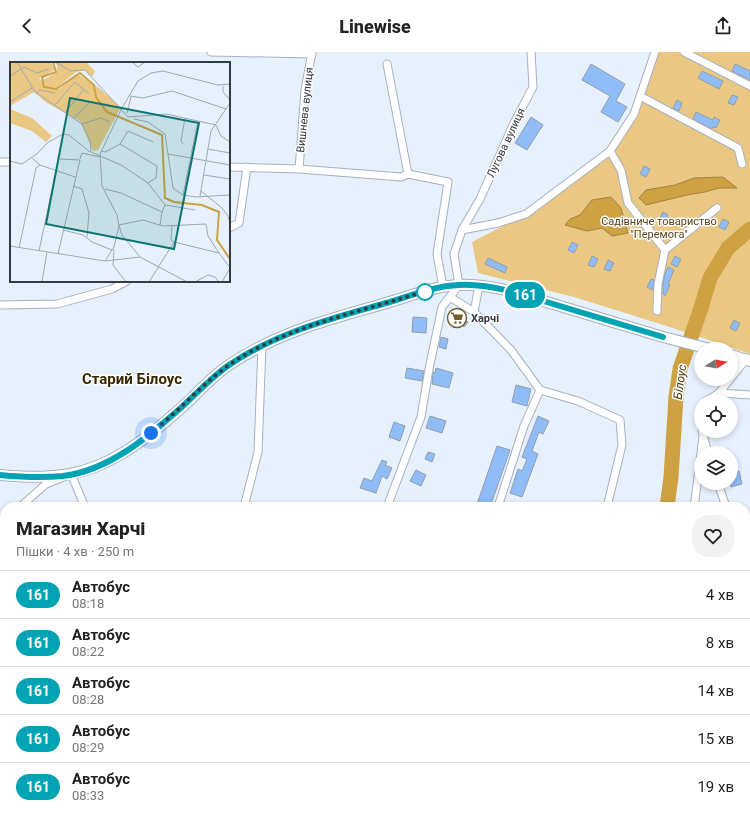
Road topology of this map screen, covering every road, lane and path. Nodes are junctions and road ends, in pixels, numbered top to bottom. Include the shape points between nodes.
1 (211, 52) edge
2 (532, 52) edge
3 (655, 52) edge
4 (684, 52) edge
5 (312, 53) edge
6 (387, 64) dead end
7 (750, 86) edge
8 (640, 96) junction
9 (610, 151) junction
10 (742, 164) dead end
11 (230, 167) edge
12 (247, 167) junction
13 (299, 169) junction
14 (408, 174) junction
15 (717, 208) dead end
16 (230, 227) edge
17 (462, 230) junction
18 (665, 250) junction
19 (125, 282) edge
20 (459, 285) junction
21 (479, 286) junction
22 (443, 287) junction
23 (450, 297) junction
24 (0, 305) edge
25 (657, 311) dead end
26 (474, 312) junction
27 (262, 345) junction
28 (694, 345) edge
29 (738, 357) edge
30 (749, 359) edge
31 (738, 371) edge
32 (725, 386) edge
33 (540, 390) junction
34 (719, 393) joint
35 (750, 395) edge
36 (702, 438) edge
37 (72, 474) junction
38 (0, 475) edge
39 (720, 490) edge
40 (26, 502) edge
41 (83, 502) edge
42 (245, 502) edge
43 (389, 502) edge
44 (500, 502) edge
45 (608, 502) edge
46 (695, 502) edge
47 (724, 502) edge

1 - 5 street
2 - 17 street, Лугова вулиця via 533,87 480,199
3 - 8 street
4 - 7 street
5 - 13 street, Вишнева вулиця via 305,90
6 - 14 street
8 - 9 street via 634,114
8 - 10 street via 738,148
9 - 17 street via 526,214
9 - 18 street via 621,170 628,203
11 - 12 street
12 - 13 street
12 - 16 street via 238,223
13 - 14 street via 401,177
14 - 22 street via 448,182 437,254
15 - 18 street
17 - 20 street, Лугова вулиця via 454,254
18 - 25 street via 658,284
19 - 24 street via 112,289 57,304
20 - 21 main road
20 - 22 main road
20 - 23 street
21 - 26 street
21 - 28 main road via 510,291
22 - 27 main road via 300,328
23 - 26 street
23 - 43 street via 442,307 421,417
26 - 33 street via 511,350
27 - 37 main road via 213,377 159,427 127,451 102,464
27 - 42 street via 258,452
29 - 30 main road
30 - 31 street
32 - 34 street
33 - 44 street via 524,426
33 - 45 street via 578,401 620,420 622,445
34 - 35 street
36 - 46 street
37 - 38 main road via 45,477
37 - 40 street via 46,484
37 - 41 street
39 - 47 street

